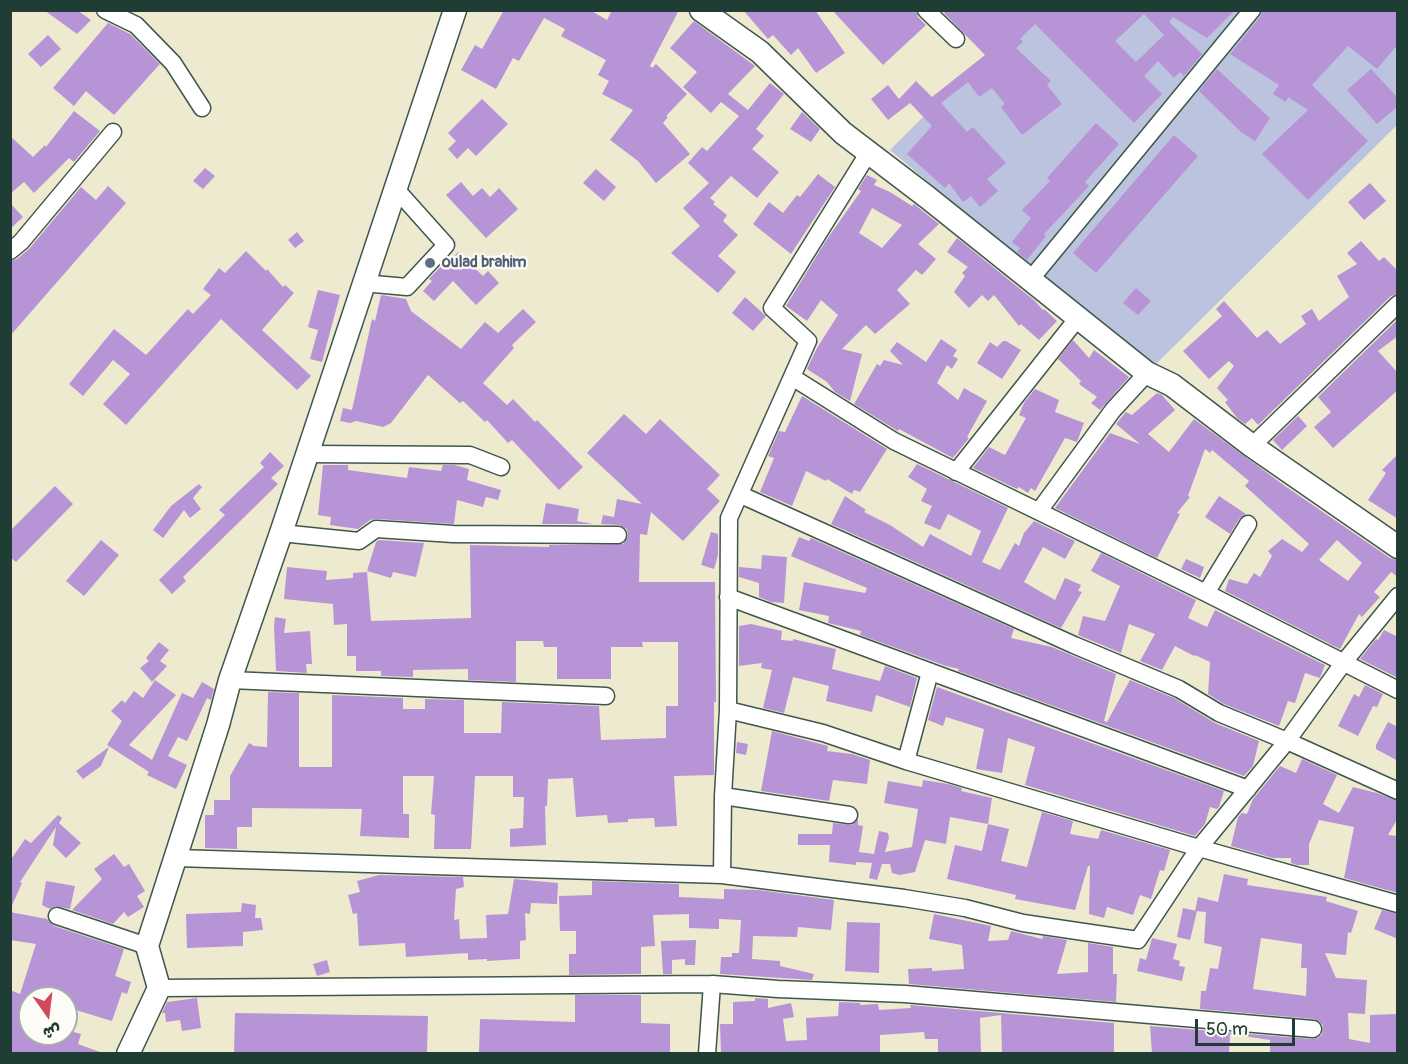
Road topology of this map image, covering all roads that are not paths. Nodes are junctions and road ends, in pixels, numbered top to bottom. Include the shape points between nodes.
1 (105, 10) edge
2 (455, 10) edge
3 (701, 10) edge
4 (926, 10) edge
5 (1252, 10) edge
6 (956, 39) dead end
7 (202, 108) dead end
8 (113, 132) dead end
9 (869, 152) junction
10 (395, 188) junction
11 (14, 242) edge
12 (1030, 280) junction
13 (363, 283) junction
14 (1398, 304) edge
15 (1077, 319) junction
16 (1147, 373) junction
17 (792, 377) junction
18 (1252, 446) junction
19 (307, 454) junction
20 (501, 467) dead end
21 (956, 472) junction
22 (741, 495) junction
23 (1039, 511) junction
24 (1248, 524) dead end
25 (281, 532) junction
26 (618, 535) dead end
27 (1398, 547) edge
28 (1206, 593) junction
29 (1398, 596) edge
30 (728, 597) junction
31 (1344, 662) junction
32 (930, 672) junction
33 (230, 681) junction
34 (1398, 690) edge
35 (606, 696) dead end
36 (728, 710) junction
37 (1287, 741) junction
38 (906, 760) junction
39 (1248, 789) junction
40 (1398, 791) edge
41 (723, 796) junction
42 (849, 815) dead end
43 (1199, 848) junction
44 (176, 858) junction
45 (722, 875) junction
46 (1398, 904) edge
47 (57, 916) dead end
48 (147, 946) junction
49 (712, 984) junction
50 (159, 988) junction
51 (1313, 1029) dead end
52 (128, 1053) edge
53 (707, 1053) edge

1 - 7 street via 136,25 173,63
2 - 10 main road
3 - 9 main road via 760,52 843,133
4 - 6 street
5 - 12 street
8 - 11 street
9 - 12 main road
9 - 17 street via 772,308 808,341
10 - 13 main road
10 - 13 street via 446,245 407,287
12 - 15 main road
13 - 19 main road
14 - 18 street
15 - 16 main road
15 - 21 street
16 - 18 main road via 1172,385
16 - 23 street via 1113,410
17 - 21 street via 894,441
17 - 22 street
18 - 27 main road
19 - 20 street via 470,455
19 - 25 main road
21 - 23 street
22 - 30 street via 729,518
22 - 37 street via 1179,689 1219,713
23 - 28 street
24 - 28 street
25 - 26 street via 359,541 376,529 453,534
25 - 33 main road
28 - 31 street
29 - 31 street
30 - 32 street
30 - 36 street
31 - 34 street
31 - 37 street
32 - 38 street
32 - 39 street
33 - 35 street
33 - 44 main road
36 - 38 street via 823,733
36 - 41 street
37 - 39 street
37 - 40 street
38 - 43 street
39 - 43 street
41 - 42 street
41 - 45 street
43 - 45 street via 1138,940 1023,923 904,898
43 - 46 street
44 - 45 street
44 - 48 main road
47 - 48 street
48 - 50 main road
49 - 50 street
49 - 51 street via 905,994
49 - 53 street
50 - 52 main road

